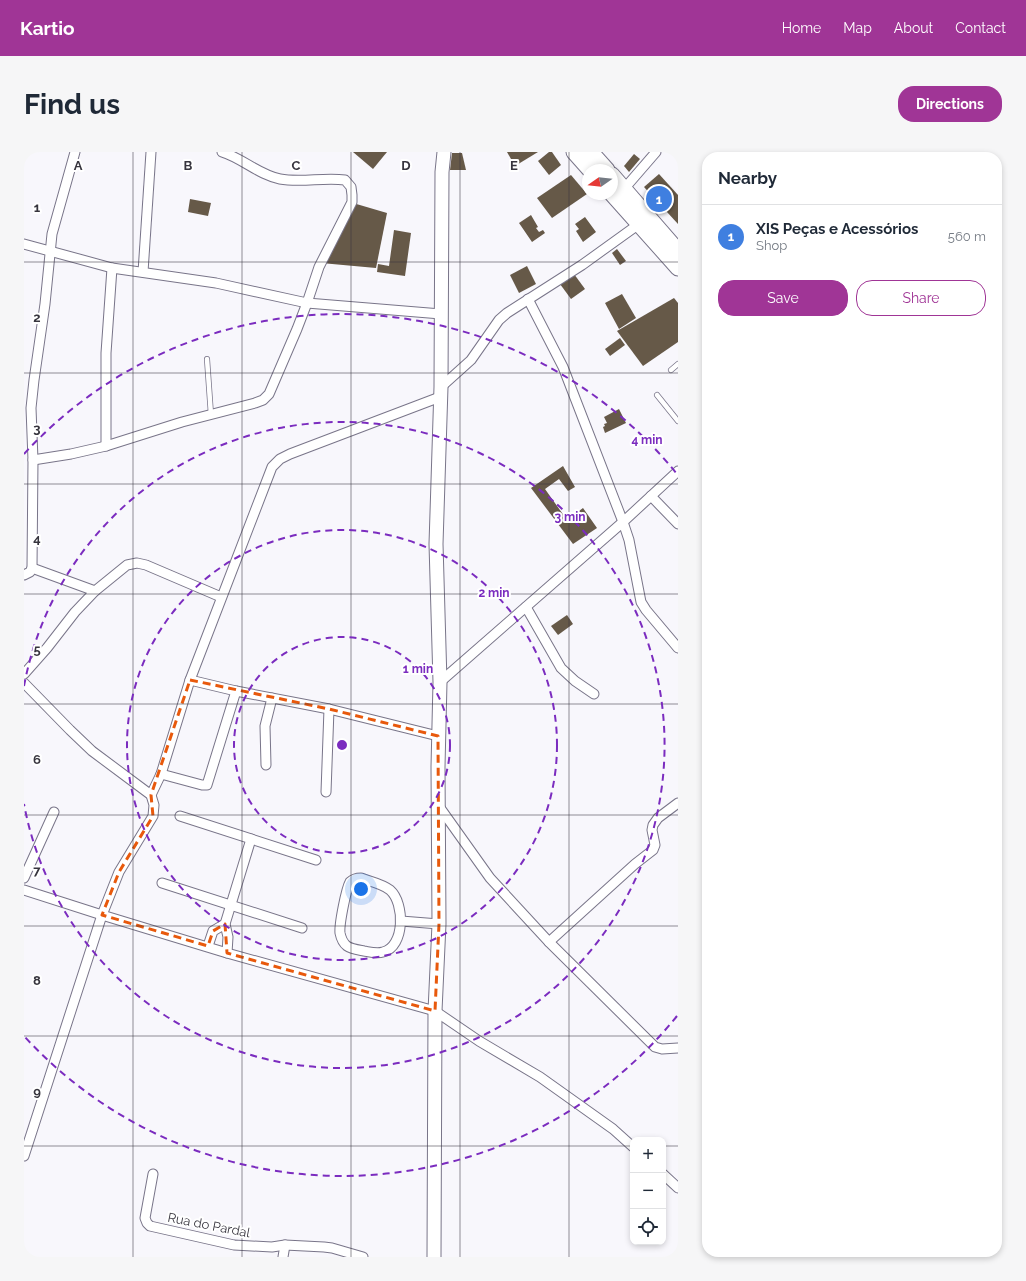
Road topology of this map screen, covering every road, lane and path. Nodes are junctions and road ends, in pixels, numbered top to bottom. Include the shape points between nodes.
1 (75, 152) edge
2 (151, 152) edge
3 (222, 152) edge
4 (444, 152) edge
5 (574, 152) edge
6 (591, 152) edge
7 (656, 152) edge
8 (585, 164) edge
9 (602, 164) edge
10 (618, 191) edge
11 (639, 224) junction
12 (24, 244) edge
13 (678, 251) edge
14 (50, 252) junction
15 (112, 268) junction
16 (678, 268) edge
17 (143, 272) junction
18 (528, 300) junction
19 (307, 304) junction
20 (441, 314) junction
21 (207, 359) dead end
22 (678, 364) edge
23 (671, 370) dead end
24 (440, 392) junction
25 (657, 395) dead end
26 (211, 415) junction
27 (678, 421) edge
28 (106, 446) junction
29 (33, 460) junction
30 (678, 472) edge
31 (650, 496) junction
32 (623, 522) junction
33 (678, 524) edge
34 (32, 568) junction
35 (24, 575) edge
36 (95, 591) junction
37 (221, 597) junction
38 (526, 607) junction
39 (678, 648) edge
40 (24, 674) edge
41 (190, 680) junction
42 (440, 682) junction
43 (24, 683) edge
44 (236, 691) junction
45 (594, 694) dead end
46 (272, 698) junction
47 (329, 709) junction
48 (438, 736) junction
49 (266, 765) dead end
50 (161, 774) junction
51 (326, 792) dead end
52 (151, 795) junction
53 (678, 803) edge
54 (438, 805) junction
55 (54, 812) dead end
56 (180, 816) dead end
57 (251, 839) junction
58 (316, 860) dead end
59 (24, 878) edge
60 (162, 883) dead end
61 (24, 890) edge
62 (231, 905) junction
63 (102, 915) junction
64 (401, 921) junction
65 (225, 924) junction
66 (439, 924) junction
67 (302, 928) dead end
68 (549, 942) junction
69 (208, 946) junction
70 (227, 953) junction
71 (435, 1011) junction
72 (678, 1048) edge
73 (630, 1144) edge
74 (24, 1156) edge
75 (153, 1174) dead end
76 (666, 1177) edge
77 (678, 1188) edge
78 (285, 1245) junction
79 (283, 1257) edge
80 (363, 1257) edge
81 (434, 1257) edge

1 - 14 street via 52,234
2 - 17 street
3 - 19 street via 269,176 296,180 333,178 345,180 350,187 352,202 319,267
4 - 20 main road
5 - 8 main road
6 - 9 main road
7 - 10 street
10 - 11 main road
10 - 13 main road
11 - 16 main road
11 - 18 street
12 - 14 street
14 - 15 street
14 - 29 street via 31,408
15 - 17 street
15 - 28 street via 106,353
17 - 19 street via 216,283
18 - 24 street via 507,312 499,320 471,360
18 - 32 street via 563,367
19 - 20 street
19 - 26 street via 269,394 263,400
20 - 24 main road
21 - 26 lane
22 - 23 lane
24 - 37 street via 280,459 272,467
24 - 42 main road via 436,544
25 - 27 lane
26 - 28 street
28 - 29 street
29 - 34 street
30 - 31 street
31 - 32 street
31 - 33 street
32 - 38 street
32 - 39 street via 641,602
34 - 35 street
34 - 36 street
36 - 37 street via 127,565 137,563
36 - 40 street
37 - 41 street
38 - 42 street
38 - 45 street via 561,668
41 - 44 street
41 - 50 street
42 - 48 main road
43 - 52 street via 92,750
44 - 46 street
44 - 50 street via 207,785
46 - 47 street
46 - 49 street via 265,726
47 - 48 street
47 - 51 street
48 - 54 main road
50 - 52 street
52 - 63 street via 154,805 153,816 119,872
53 - 68 street via 653,825 653,850
54 - 66 main road
54 - 68 street via 490,878
55 - 59 street
56 - 57 street
57 - 58 street
57 - 62 street
60 - 62 street
61 - 63 street
62 - 65 street
62 - 67 street
63 - 69 street
63 - 74 street
64 - 64 street via 395,897 389,889 361,878 350,882 342,910 340,932 342,941 348,947 381,953 390,950 395,945
64 - 66 street
65 - 69 street via 213,931
65 - 70 street via 228,937
66 - 71 main road
68 - 72 street via 655,1047
69 - 70 street
70 - 71 street
71 - 73 street via 540,1077 613,1129
71 - 81 main road
75 - 78 street, Rua do Pardal via 145,1218 150,1226 234,1245
76 - 77 street
78 - 79 street
78 - 80 street, Rua do Pardal via 332,1248

